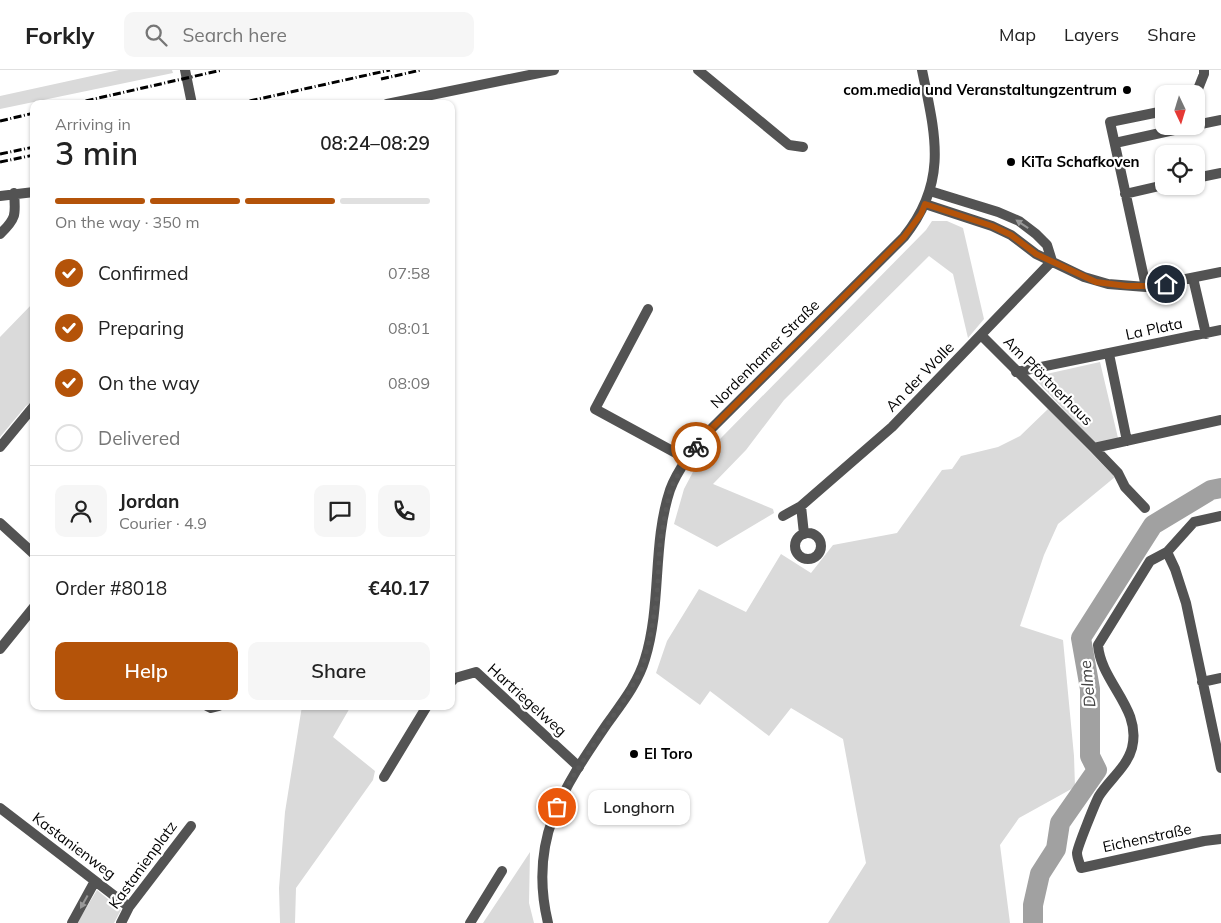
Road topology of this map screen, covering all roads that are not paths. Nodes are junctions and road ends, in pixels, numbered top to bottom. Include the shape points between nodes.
1 (185, 70) edge
2 (554, 70) edge
3 (698, 70) edge
4 (922, 70) edge
5 (1204, 70) edge
6 (1200, 85) edge
7 (438, 93) junction
8 (191, 100) edge
9 (406, 100) edge
10 (440, 100) edge
11 (1155, 113) edge
12 (1221, 120) edge
13 (1205, 123) edge
14 (1155, 134) edge
15 (1115, 143) junction
16 (802, 147) dead end
17 (1221, 173) edge
18 (1205, 176) edge
19 (1155, 187) edge
20 (930, 191) junction
21 (30, 192) edge
22 (14, 194) junction
23 (1125, 194) junction
24 (0, 196) edge
25 (925, 204) junction
26 (0, 234) edge
27 (1052, 261) junction
28 (1221, 272) edge
29 (1193, 278) junction
30 (1146, 286) junction
31 (648, 309) dead end
32 (1221, 330) edge
33 (1206, 334) junction
34 (981, 335) junction
35 (1109, 354) junction
36 (1016, 372) junction
37 (30, 411) edge
38 (1221, 420) edge
39 (1127, 441) junction
40 (0, 448) edge
41 (1094, 448) junction
42 (687, 459) junction
43 (801, 506) junction
44 (1145, 508) dead end
45 (783, 516) dead end
46 (1221, 516) edge
47 (0, 523) edge
48 (804, 534) dead end
49 (30, 550) edge
50 (1167, 552) junction
51 (30, 612) edge
52 (0, 649) edge
53 (455, 678) edge
54 (1221, 678) edge
55 (1202, 682) junction
56 (425, 710) edge
57 (579, 767) junction
58 (1221, 768) edge
59 (384, 777) dead end
60 (0, 808) edge
61 (191, 826) dead end
62 (1221, 839) edge
63 (502, 871) dead end
64 (95, 881) junction
65 (129, 907) junction
66 (72, 923) edge
67 (121, 923) edge
68 (470, 923) edge
69 (548, 923) edge

1 - 8 street
2 - 7 street
3 - 16 street via 789,145
4 - 20 street, Nordenhamer Straße via 936,144
5 - 6 street
7 - 9 street
7 - 10 street
11 - 15 street via 1110,122
12 - 13 street
14 - 15 street
15 - 23 street
17 - 18 street
19 - 23 street
20 - 25 street, Nordenhamer Straße
27 -> 20 street via 1047,245 1019,221
21 - 22 street
22 - 24 street
22 - 26 street via 12,222
23 - 30 street
25 - 27 street via 992,226
25 - 42 street, Nordenhamer Straße via 904,237 710,430
27 - 30 street via 1096,282
27 - 34 street, An der Wolle
28 - 29 street
29 - 30 street
29 - 33 street, La Plata
31 - 42 street via 595,409
32 - 33 street, La Plata
33 - 35 street, La Plata
34 - 36 street, Am Pförtnerhaus
34 - 43 street, An der Wolle via 892,427
35 - 36 street, La Plata
35 - 39 street, La Plata
36 - 41 street, Am Pförtnerhaus
37 - 40 street
38 - 39 street
39 - 41 street
41 - 44 street, Am Pförtnerhaus
42 - 57 street, Nordenhamer Straße via 670,489 662,524 657,597 642,669
43 - 45 street, An der Wolle
43 - 48 street
46 - 50 street via 1194,522
47 - 49 street
50 - 55 street via 1176,568 1186,603
50 - 62 street, Eichenstraße via 1150,561 1098,645 1102,666 1127,707 1133,724 1132,748 1098,796 1077,853 1081,868
51 - 52 street
53 - 57 street, Hartriegelweg via 476,672
54 - 55 street
55 - 58 street
56 - 59 street
57 - 69 street, Nordenhamer Straße via 562,795 547,833 541,865 542,899
60 - 64 street, Kastanienweg
61 - 65 street, Kastanienplatz
63 - 68 street
64 - 65 street, Kastanienweg
64 -> 66 street, Kastanienplatz
65 - 67 street, Kastanienplatz

